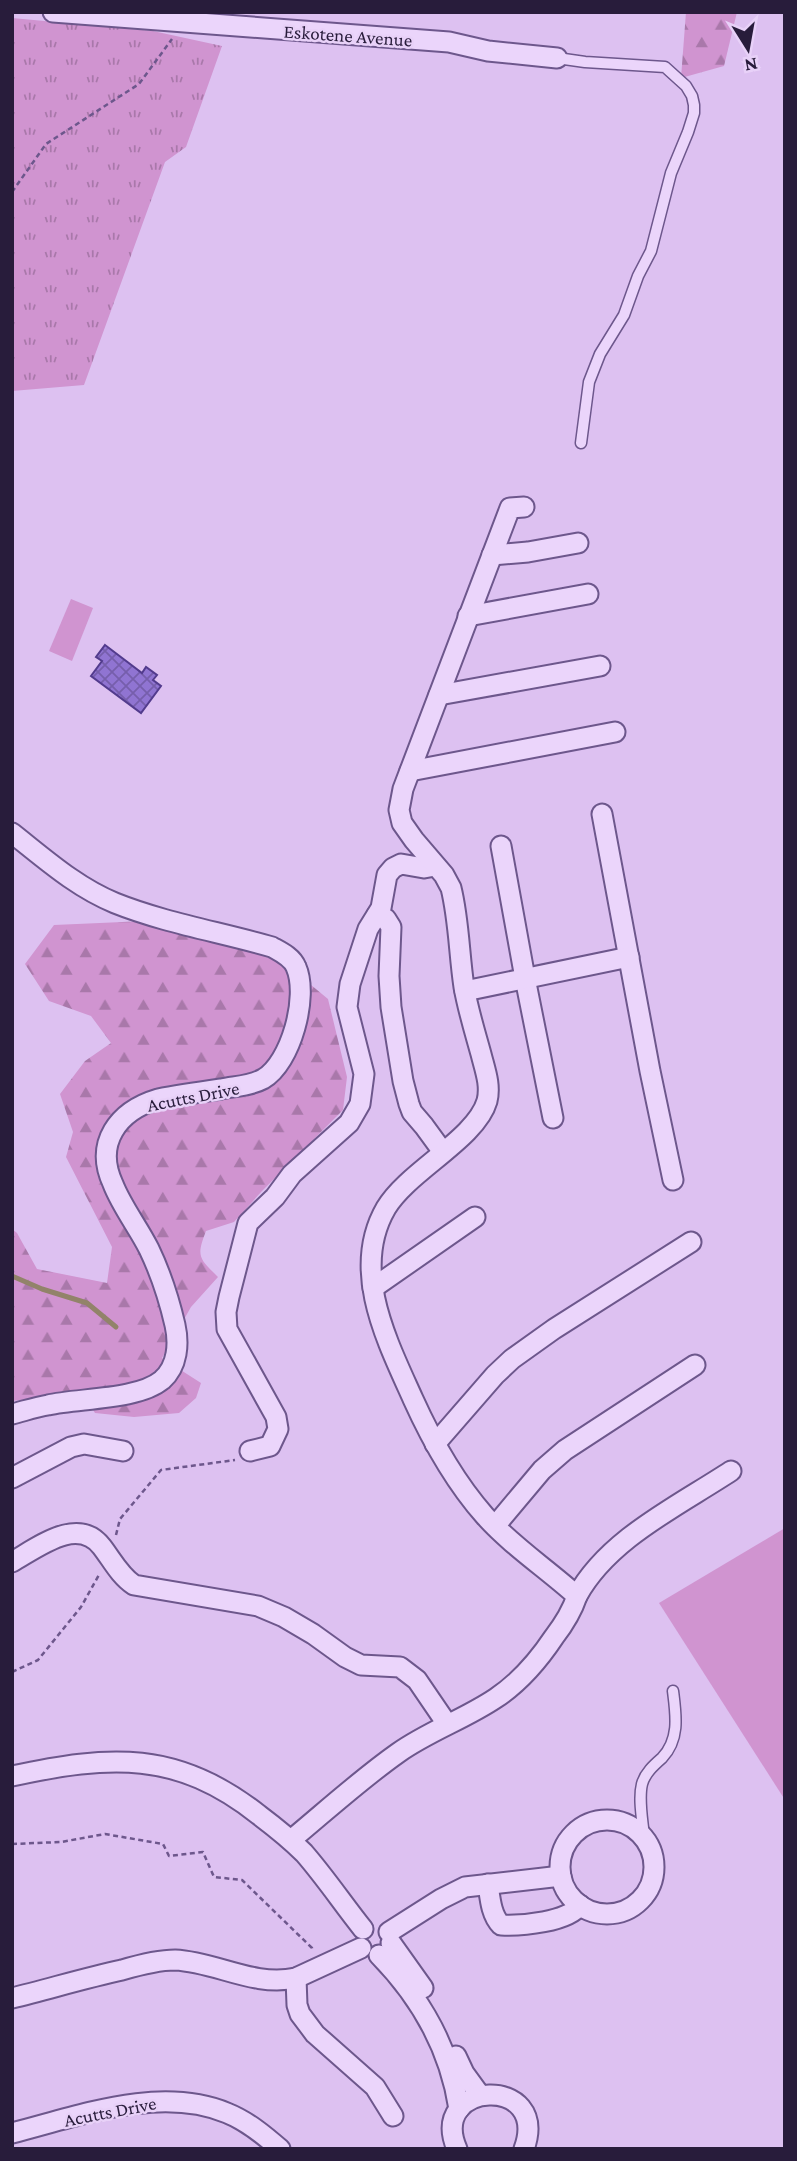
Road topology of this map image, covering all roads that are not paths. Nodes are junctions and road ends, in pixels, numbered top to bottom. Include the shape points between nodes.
1 (53, 12) edge
2 (216, 18) edge
3 (557, 58) joint
4 (581, 443) dead end
5 (524, 507) dead end
6 (578, 543) dead end
7 (492, 555) junction
8 (588, 594) dead end
9 (468, 616) junction
10 (600, 666) dead end
11 (439, 695) junction
12 (615, 732) dead end
13 (410, 771) junction
14 (602, 814) dead end
15 (12, 833) edge
16 (502, 846) dead end
17 (435, 866) junction
18 (377, 915) junction
19 (629, 957) junction
20 (525, 978) junction
21 (465, 991) junction
22 (553, 1118) dead end
23 (443, 1152) junction
24 (673, 1180) dead end
25 (475, 1217) dead end
26 (691, 1242) dead end
27 (373, 1288) junction
28 (695, 1365) dead end
29 (12, 1414) edge
30 (435, 1444) junction
31 (123, 1451) dead end
32 (250, 1451) dead end
33 (731, 1471) dead end
34 (12, 1478) edge
35 (495, 1526) junction
36 (12, 1562) edge
37 (577, 1595) junction
38 (673, 1691) dead end
39 (447, 1724) junction
40 (13, 1772) edge
41 (644, 1838) junction
42 (290, 1840) junction
43 (561, 1876) junction
44 (488, 1884) junction
45 (580, 1905) junction
46 (377, 1941) junction
47 (303, 1974) junction
48 (12, 1998) edge
49 (480, 2095) junction
50 (460, 2109) junction
51 (393, 2116) dead end
52 (12, 2133) edge
53 (450, 2147) edge
54 (280, 2149) edge
55 (524, 2149) edge

1 - 2 street, Eskotene Avenue via 184,22
2 - 3 street, Eskotene Avenue
3 - 4 lane via 665,67 686,86 694,105 651,251 589,382
5 - 7 street via 510,508
6 - 7 street
7 - 9 street
8 - 9 street
9 - 11 street
10 - 11 street
11 - 13 street
12 - 13 street
13 - 17 street via 399,817
14 - 19 street
15 - 29 street, Acutts Drive via 57,870 115,903 282,952 296,966 300,998 290,1041 270,1075 248,1085 146,1102 123,1117 108,1143 106,1159 112,1183 149,1248 170,1301 177,1342 166,1375 139,1391
16 - 20 street
17 - 18 street via 401,864 389,872
17 - 21 street via 448,881 453,898
18 - 23 street via 391,928 391,1007 409,1104
18 - 32 street via 364,940 348,1001 364,1074 360,1104 349,1123 292,1174 248,1223 229,1297 229,1334 278,1425 270,1446
19 - 20 street
19 - 24 street
20 - 21 street
20 - 22 street
21 - 23 street via 488,1077 487,1098 474,1124
23 - 27 street via 399,1191 382,1217 372,1243
25 - 27 street
26 - 30 street via 512,1359
27 - 30 street via 387,1341
28 - 35 street via 565,1450
30 - 35 street
31 - 34 street via 84,1444 71,1447
33 - 37 street via 618,1546
35 - 37 street
36 - 39 street via 62,1536 84,1534 98,1542 134,1585 258,1606 284,1617 354,1662 405,1669
37 - 39 street via 568,1618 530,1669 496,1698
38 - 41 lane via 674,1738 642,1784
39 - 42 street via 388,1760
40 - 42 street via 97,1762 150,1764 191,1774 241,1800
41 - 43 street via 622,1822 587,1824 570,1836 563,1848
41 - 45 street via 654,1864 647,1891 638,1902 612,1913
42 - 46 street
43 - 44 street
43 - 45 street via 565,1889
44 - 45 street via 495,1918 501,1925 552,1919 576,1911
44 - 46 street via 458,1890
46 - 47 street
46 - 49 street via 432,2002 464,2073
46 - 50 street via 425,2013 445,2055
47 - 48 street via 264,1980 162,1961
47 - 51 street via 297,2006 300,2014 315,2034 375,2087
49 - 50 street
49 - 55 street via 505,2096 516,2103 528,2125
50 - 53 street
52 - 54 street, Acutts Drive via 130,2105 174,2101 229,2113

